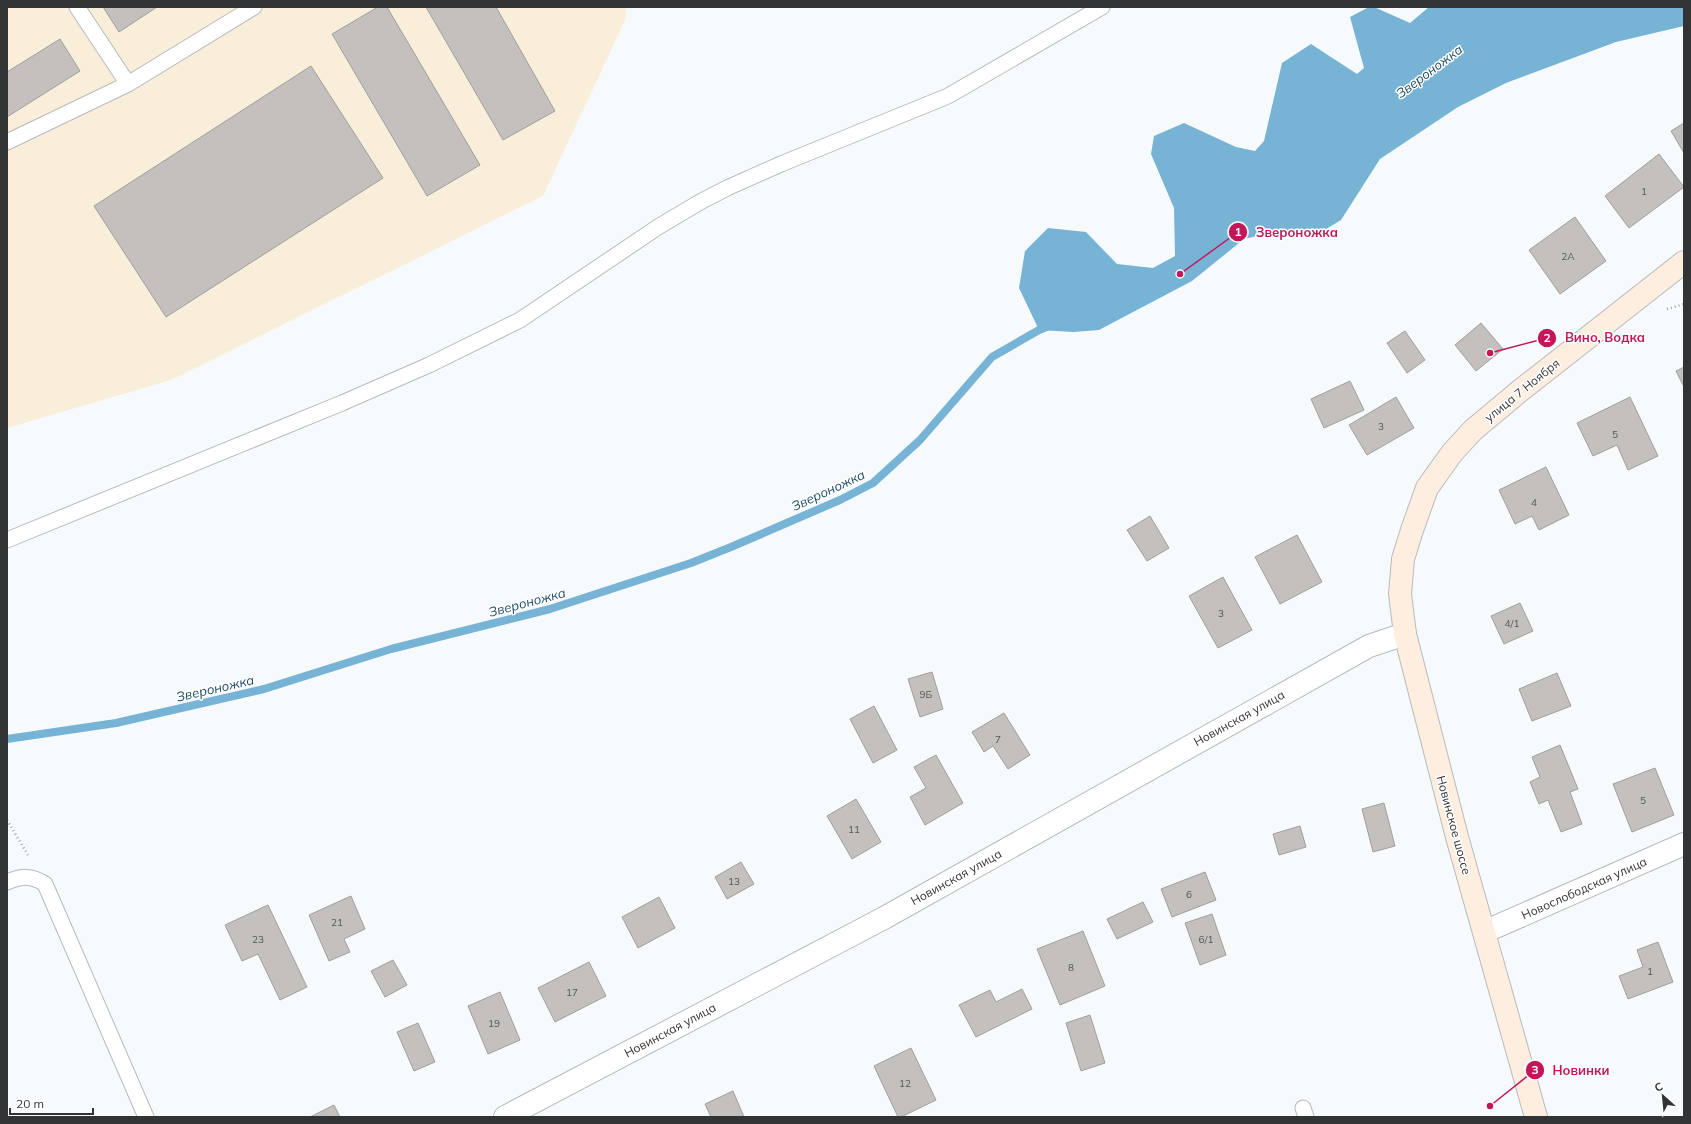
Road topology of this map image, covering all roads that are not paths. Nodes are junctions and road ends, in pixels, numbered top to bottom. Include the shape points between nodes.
1 (76, 7) edge
2 (254, 7) edge
3 (1102, 7) edge
4 (128, 84) junction
5 (7, 142) edge
6 (1684, 262) edge
7 (1412, 530) joint
8 (7, 540) edge
9 (1405, 634) junction
10 (1684, 844) edge
11 (7, 882) edge
12 (1484, 932) junction
13 (146, 1117) edge
14 (505, 1117) edge
15 (1536, 1117) edge

1 - 4 lane
2 - 4 lane
3 - 8 lane via 948,96 781,164 700,202 652,231 520,320 429,365
4 - 5 lane
6 - 7 main road, улица 7 Ноября via 1526,385 1473,430 1452,453 1427,488
7 - 9 main road, Новинское шоссе via 1403,559 1400,594
9 - 12 main road, Новинское шоссе
9 - 14 street, Новинская улица via 1369,646 884,918
10 - 12 street, Новослободская улица
11 - 13 lane via 17,878 35,877 45,884
12 - 15 main road, Новинское шоссе

